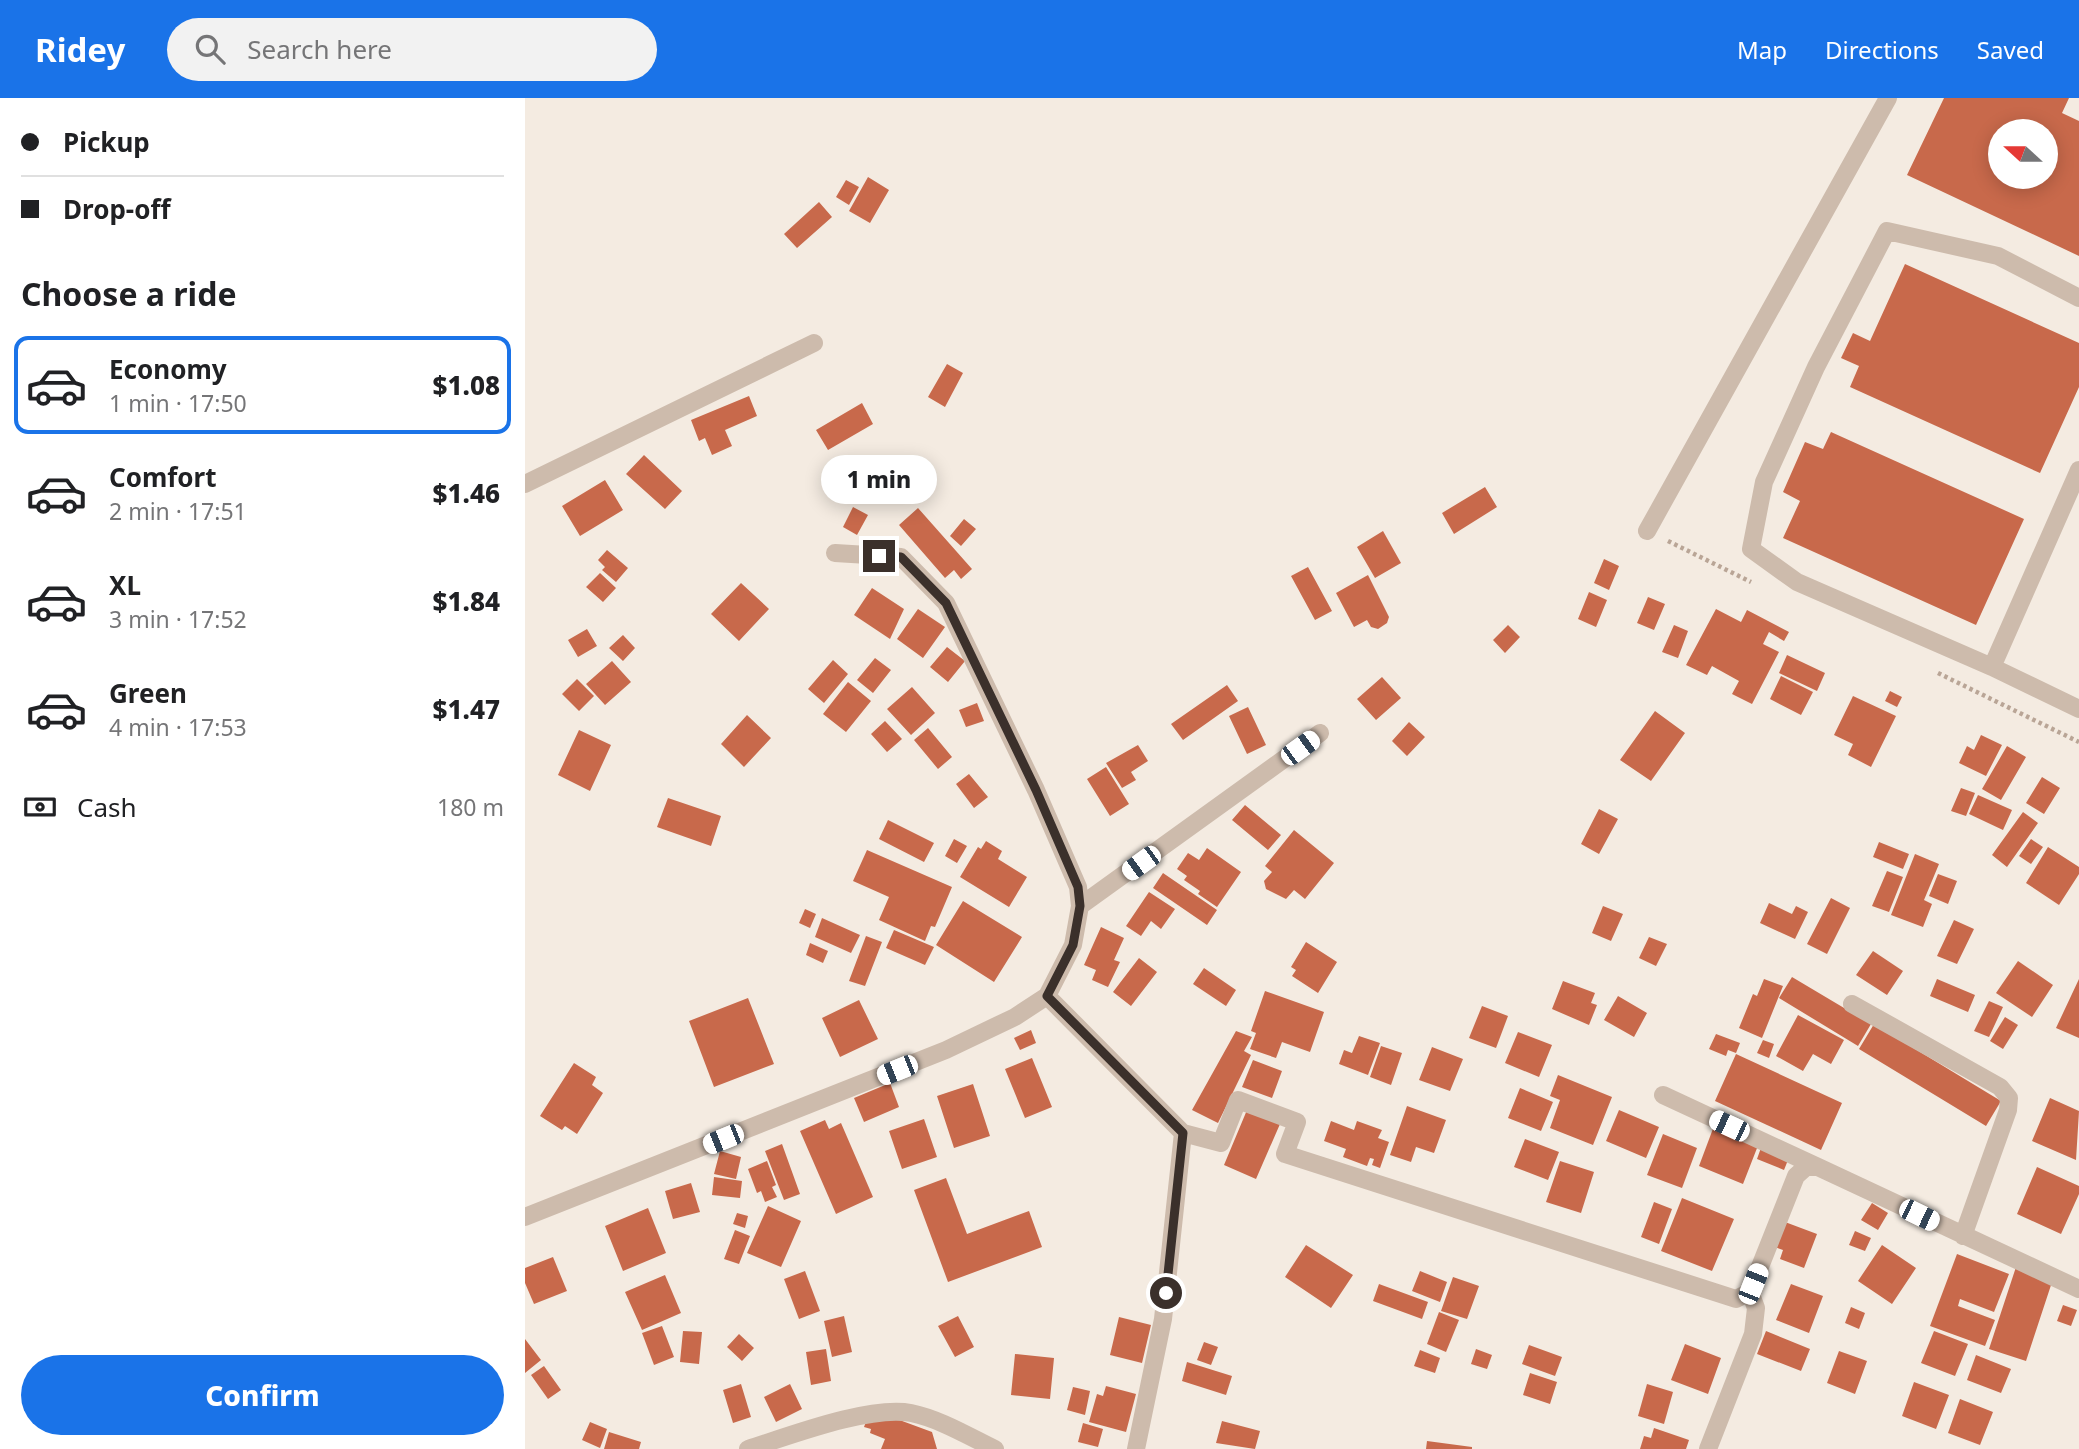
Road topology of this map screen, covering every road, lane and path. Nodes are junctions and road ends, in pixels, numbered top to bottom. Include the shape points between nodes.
1 (1888, 98) edge
2 (2079, 298) edge
3 (814, 342) dead end
4 (2079, 470) edge
5 (525, 484) edge
6 (1647, 531) dead end
7 (835, 553) dead end
8 (1992, 667) junction
9 (2079, 709) edge
10 (1319, 733) dead end
11 (1080, 906) junction
12 (1047, 996) junction
13 (1852, 1004) dead end
14 (1663, 1096) dead end
15 (1183, 1133) junction
16 (1818, 1167) junction
17 (525, 1217) edge
18 (1963, 1236) junction
19 (2079, 1289) edge
20 (1750, 1292) junction
21 (748, 1449) edge
22 (995, 1449) edge
23 (1136, 1449) edge
24 (1708, 1449) edge

1 - 6 street
2 - 8 street via 1998,256 1887,231 1816,367 1764,482 1751,549 1797,582
3 - 5 street
4 - 8 street
7 - 11 street via 901,557 946,603 1036,790 1078,887
8 - 9 street
10 - 11 street
11 - 12 street via 1073,945
12 - 15 street
12 - 17 street via 946,1050
13 - 18 street via 2000,1087 2009,1098
14 - 16 street
15 - 20 street via 1221,1143 1238,1100 1297,1122 1285,1154 1721,1296 1736,1299
15 - 23 street via 1163,1319
16 - 18 street
16 - 20 street via 1806,1167 1796,1176
18 - 19 street
20 - 24 street via 1756,1308 1753,1334
21 - 22 street via 879,1412 910,1412

